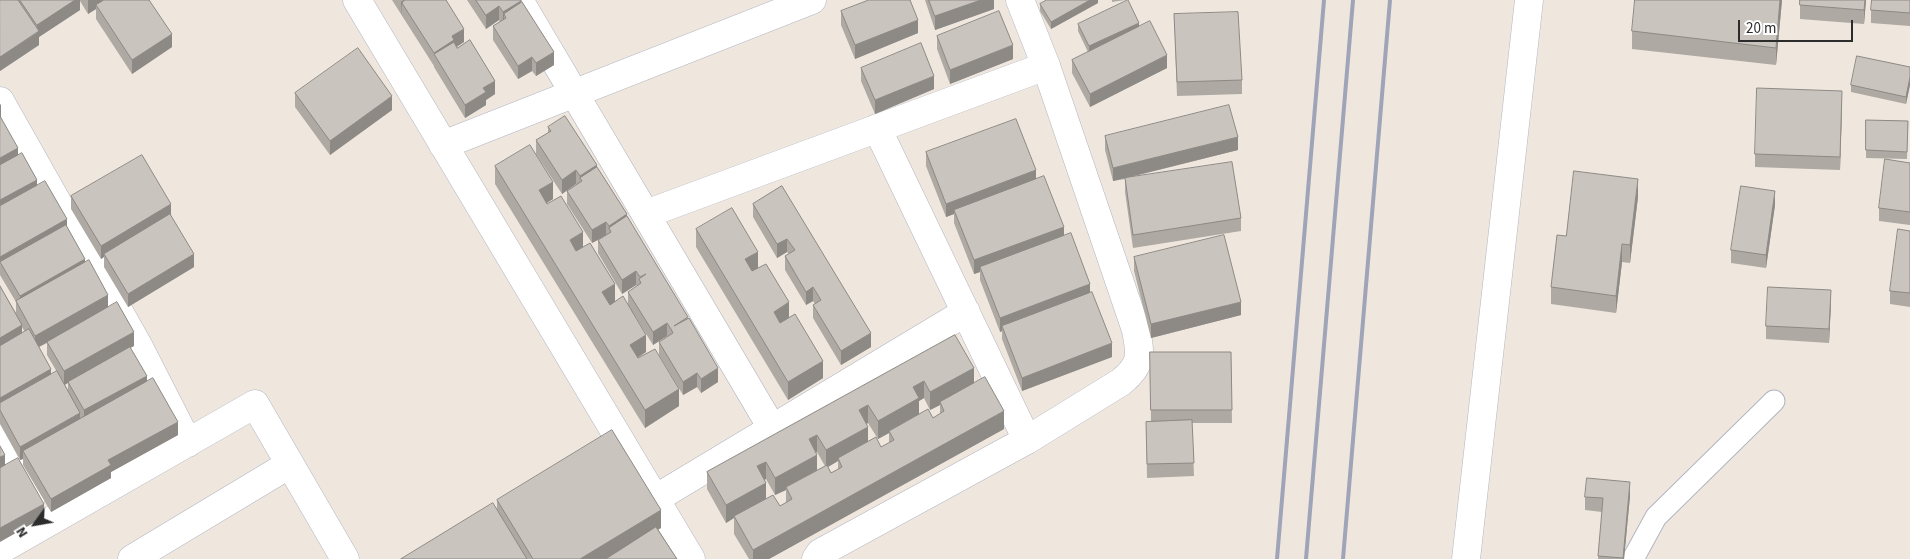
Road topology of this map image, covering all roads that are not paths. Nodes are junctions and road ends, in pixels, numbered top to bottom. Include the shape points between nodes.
1 (357, 0) edge
2 (519, 0) edge
3 (812, 0) edge
4 (1020, 0) edge
5 (1529, 0) edge
6 (1046, 66) junction
7 (574, 94) junction
8 (0, 101) edge
9 (877, 128) junction
10 (444, 145) junction
11 (646, 214) junction
12 (966, 312) junction
13 (1774, 401) dead end
14 (0, 428) edge
15 (772, 428) junction
16 (1027, 440) junction
17 (188, 443) junction
18 (290, 464) junction
19 (655, 499) junction
20 (50, 522) junction
21 (0, 550) edge
22 (132, 559) edge
23 (345, 559) edge
24 (691, 559) edge
25 (816, 559) edge
26 (1466, 559) edge
27 (1633, 559) edge

1 - 10 street
2 - 7 street
3 - 7 street
4 - 6 street
5 - 26 street
6 - 9 street
6 - 16 street via 1136,330 1140,355 1137,366 1121,382
7 - 10 street
7 - 11 street
8 - 17 street via 140,349
9 - 11 street
9 - 12 street
10 - 19 street
11 - 15 street
12 - 15 street
12 - 16 street
13 - 27 lane via 1656,517
14 - 20 street
15 - 19 street
16 - 25 street via 820,553
17 - 18 street via 255,404
17 - 20 street
18 - 22 street
18 - 23 street
19 - 24 street
20 - 21 street

